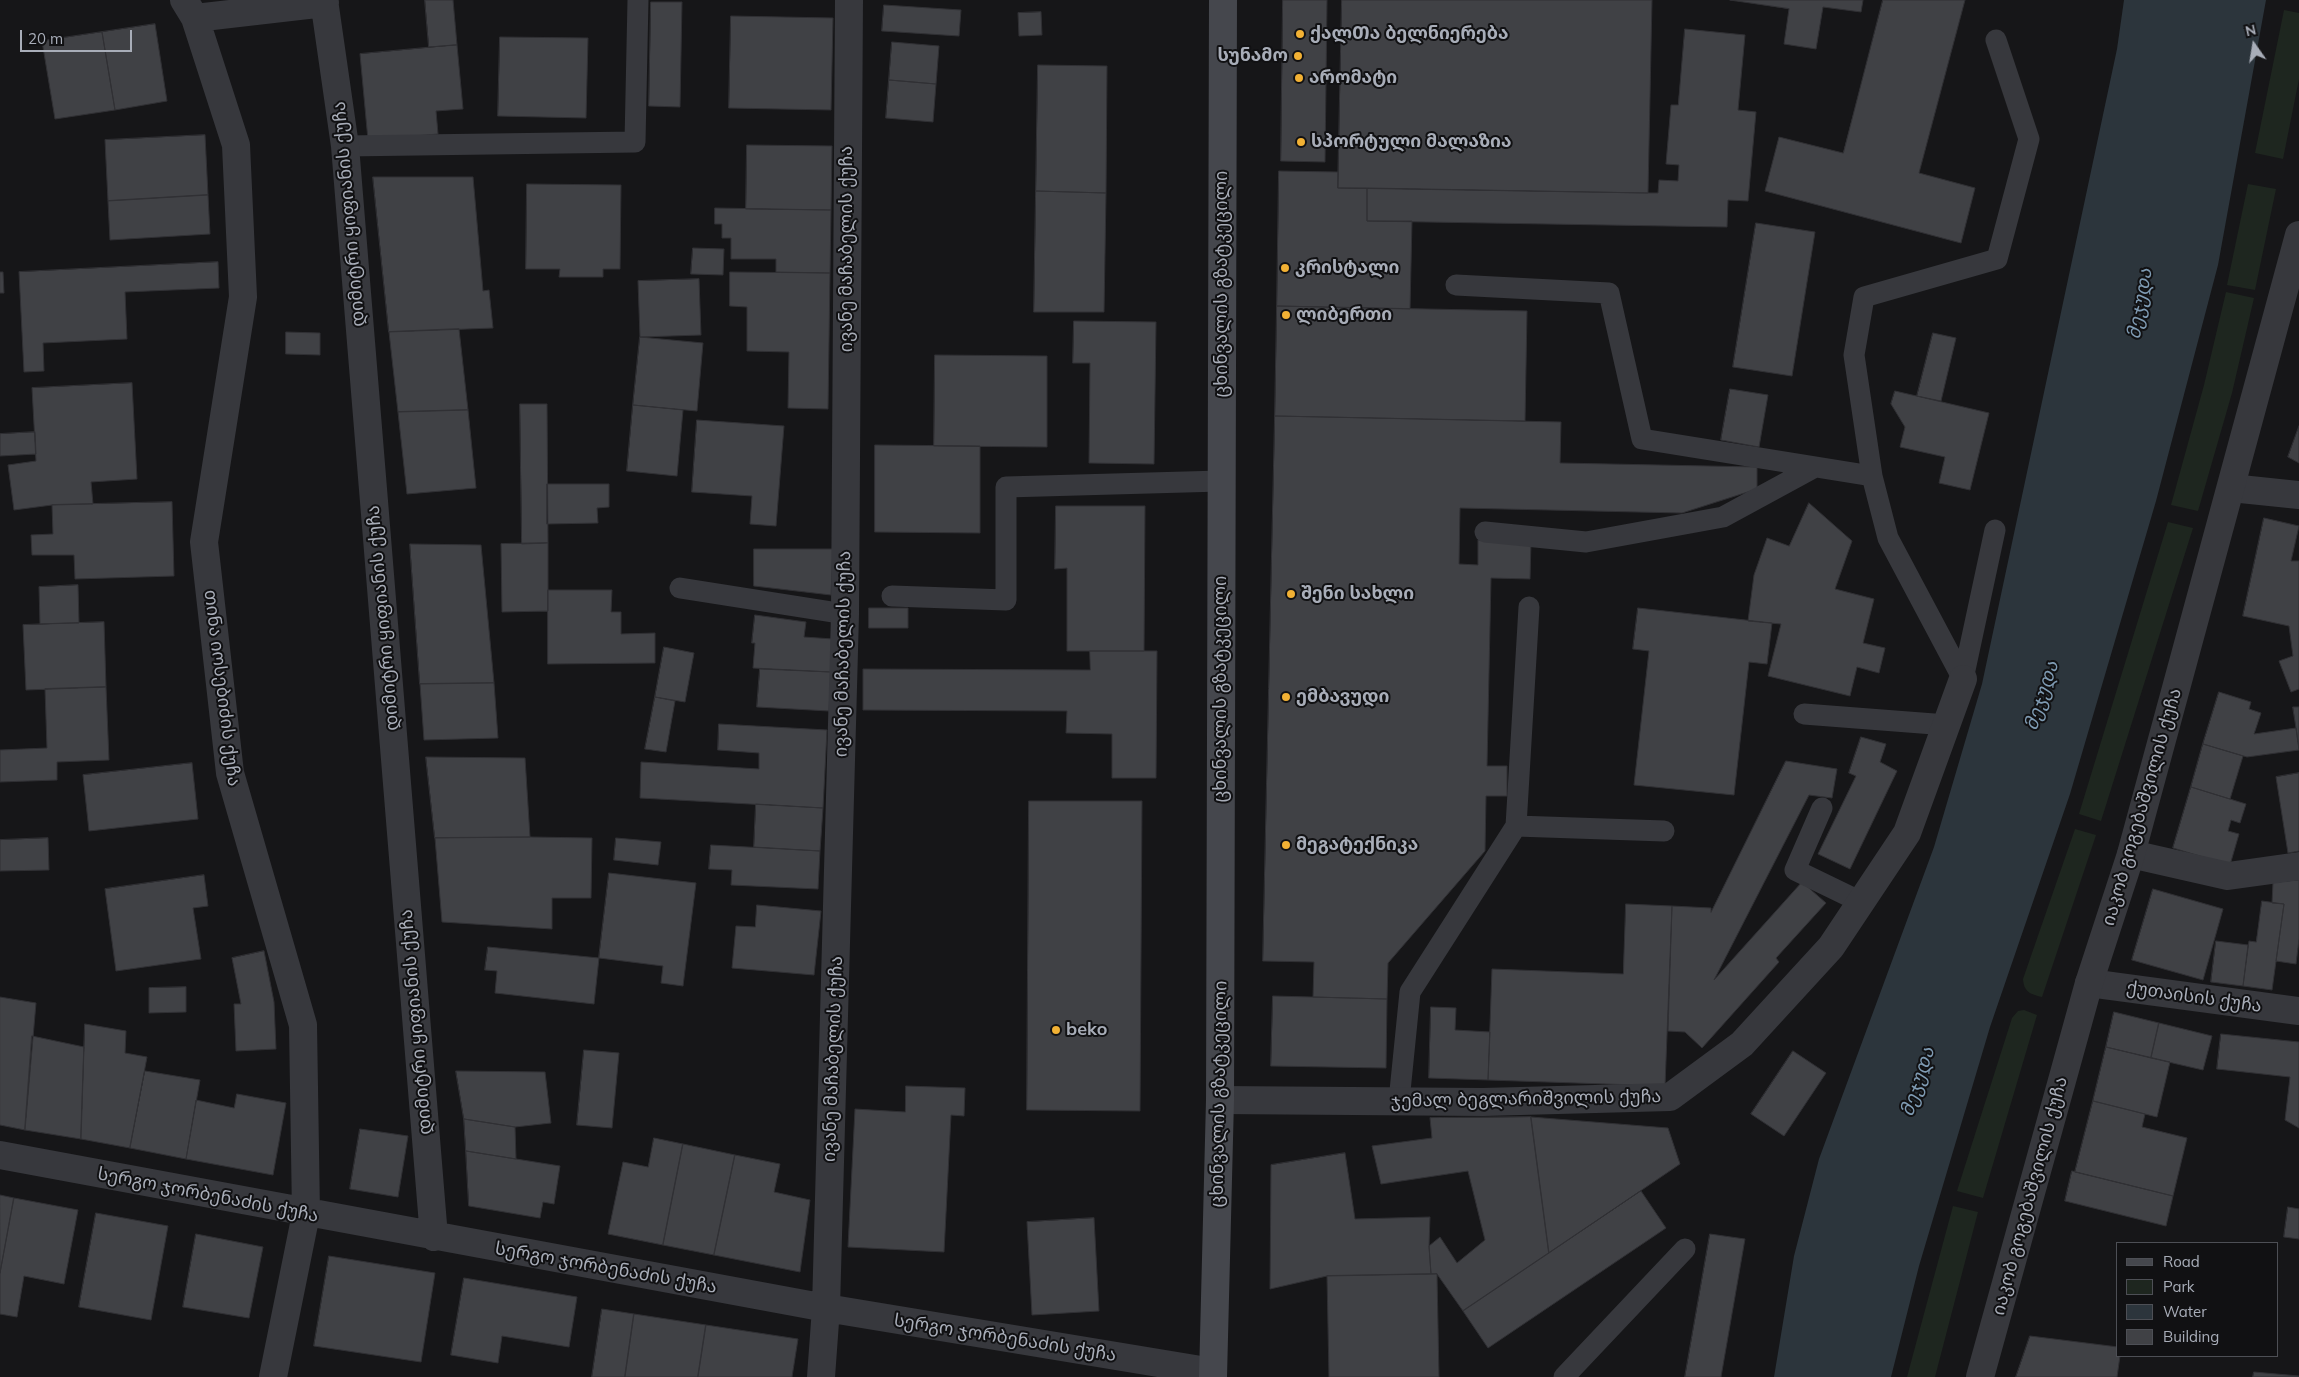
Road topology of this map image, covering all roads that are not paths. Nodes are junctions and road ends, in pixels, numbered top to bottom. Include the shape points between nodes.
1 (638, 0) edge
2 (849, 0) edge
3 (1223, 0) edge
4 (325, 1) edge
5 (190, 9) edge
6 (1996, 40) dead end
7 (345, 146) junction
8 (2299, 235) edge
9 (1456, 285) dead end
10 (1815, 467) junction
11 (1872, 476) junction
12 (1221, 481) junction
13 (2232, 488) junction
14 (2299, 496) edge
15 (1996, 530) dead end
16 (1485, 532) dead end
17 (680, 588) dead end
18 (892, 596) dead end
19 (1529, 608) dead end
20 (845, 614) junction
21 (1963, 679) junction
22 (1804, 714) dead end
23 (1946, 724) junction
24 (1822, 808) dead end
25 (1516, 826) junction
26 (1664, 831) dead end
27 (2131, 854) junction
28 (2299, 866) edge
29 (1861, 902) junction
30 (2089, 983) junction
31 (2299, 1011) edge
32 (1220, 1100) junction
33 (1399, 1101) junction
34 (0, 1155) edge
35 (306, 1214) junction
36 (434, 1237) junction
37 (1685, 1249) dead end
38 (826, 1308) junction
39 (1213, 1375) edge
40 (273, 1377) edge
41 (821, 1377) edge
42 (1564, 1377) edge
43 (1980, 1377) edge

1 - 7 lane via 635,142
2 - 20 street, ივანე მაჩაბელის ქუჩა
3 - 12 main road, ცხინვალის გზატკეცილი
4 - 5 street
4 - 7 street, დიმიტრი ყიფიანის ქუჩა
5 - 35 street, თინა იოსებიძის ქუჩა via 236,145 243,297 204,542 230,773 304,1025
6 - 11 lane via 2029,139 1997,259 1864,297 1854,355
7 - 36 street, დიმიტრი ყიფიანის ქუჩა
8 - 13 street, იაკობ გოგებაშვილის ქუჩა
9 - 10 lane via 1609,293 1642,439
10 - 11 lane
10 - 16 lane via 1723,517 1586,542
11 - 21 lane via 1888,538
12 - 18 lane via 1006,487 1006,600
12 - 32 main road, ცხინვალის გზატკეცილი
13 - 14 street
13 - 27 street, იაკობ გოგებაშვილის ქუჩა
15 - 21 lane
17 - 20 lane
19 - 25 lane
20 - 38 street, ივანე მაჩაბელის ქუჩა
21 - 23 street, ჯემალ ბეგლარიშვილის ქუჩა
22 - 23 lane
23 - 29 street, ჯემალ ბეგლარიშვილის ქუჩა via 1907,833
24 - 29 lane via 1795,870
25 - 26 lane
25 - 33 lane via 1410,992
27 - 28 street via 2228,876
27 - 30 street, იაკობ გოგებაშვილის ქუჩა
29 - 33 street, ჯემალ ბეგლარიშვილის ქუჩა via 1831,947 1742,1044 1670,1097
30 - 31 street, ქუთაისის ქუჩა
30 - 43 street, იაკობ გოგებაშვილის ქუჩა
32 - 33 street, ჯემალ ბეგლარიშვილის ქუჩა
32 - 39 main road, ცხინვალის გზატკეცილი
34 - 35 street, სერგო ჯორბენაძის ქუჩა
35 - 36 street, სერგო ჯორბენაძის ქუჩა
35 - 40 street, თინა იოსებიძის ქუჩა
36 - 38 street, სერგო ჯორბენაძის ქუჩა
37 - 42 lane
38 - 39 street, სერგო ჯორბენაძის ქუჩა
38 - 41 street, ივანე მაჩაბელის ქუჩა

